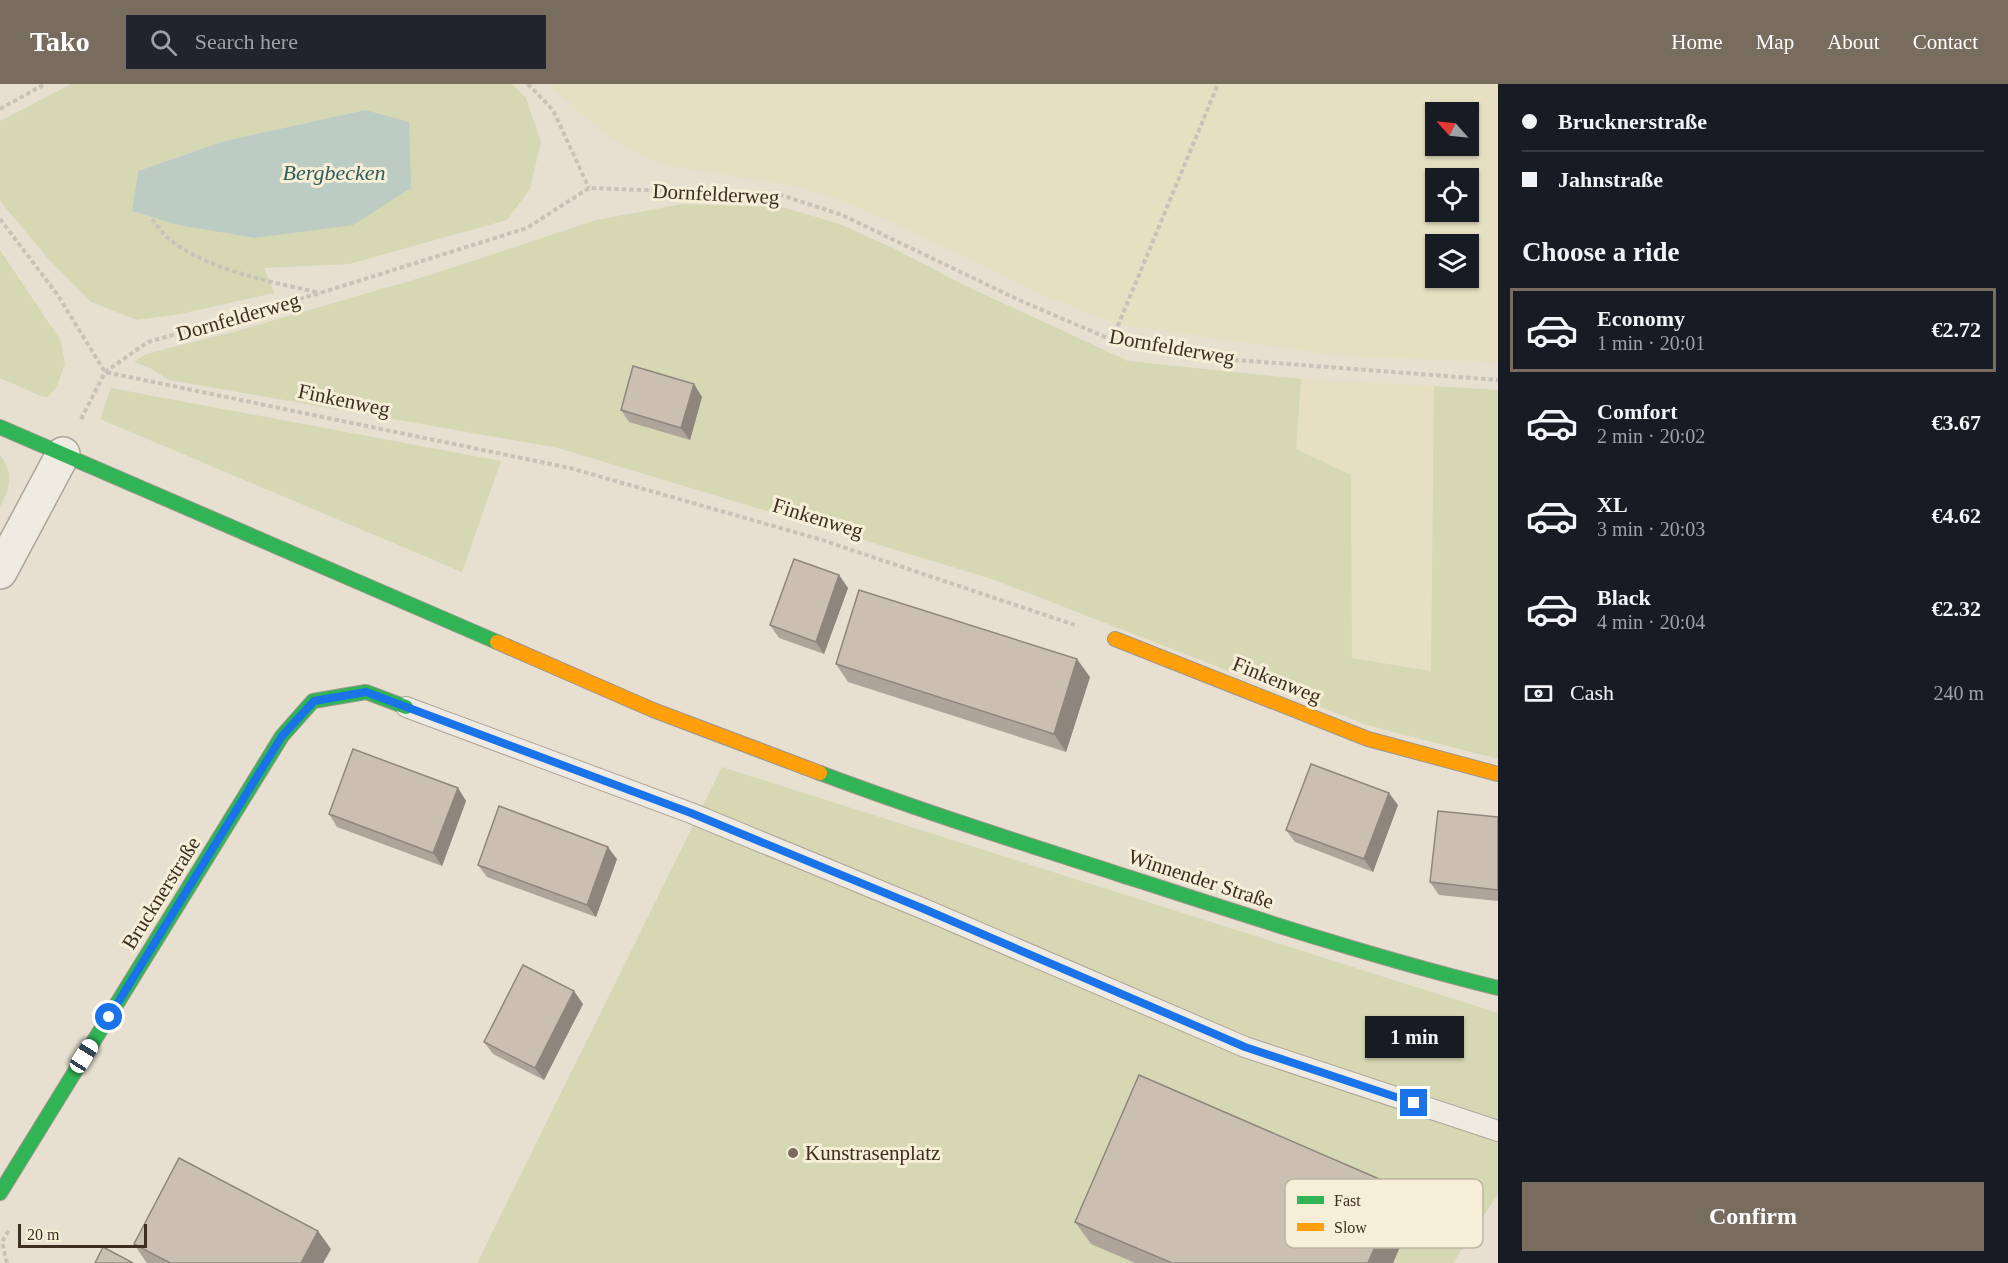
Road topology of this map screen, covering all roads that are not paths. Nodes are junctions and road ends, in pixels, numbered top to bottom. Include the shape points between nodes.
1 (0, 427) edge
2 (63, 454) junction
3 (0, 572) edge
4 (1115, 639) road end
5 (406, 707) joint
6 (1498, 774) edge
7 (1498, 988) edge
8 (1498, 1131) edge
9 (0, 1193) edge

1 - 2 street, Winnender Straße
2 - 3 street
2 - 7 street, Winnender Straße via 653,710 894,801 1328,942
4 - 6 street, Finkenweg via 1368,739
5 - 8 lane via 691,813 1245,1047
5 - 9 street, Brucknerstraße via 366,692 314,701 282,736

